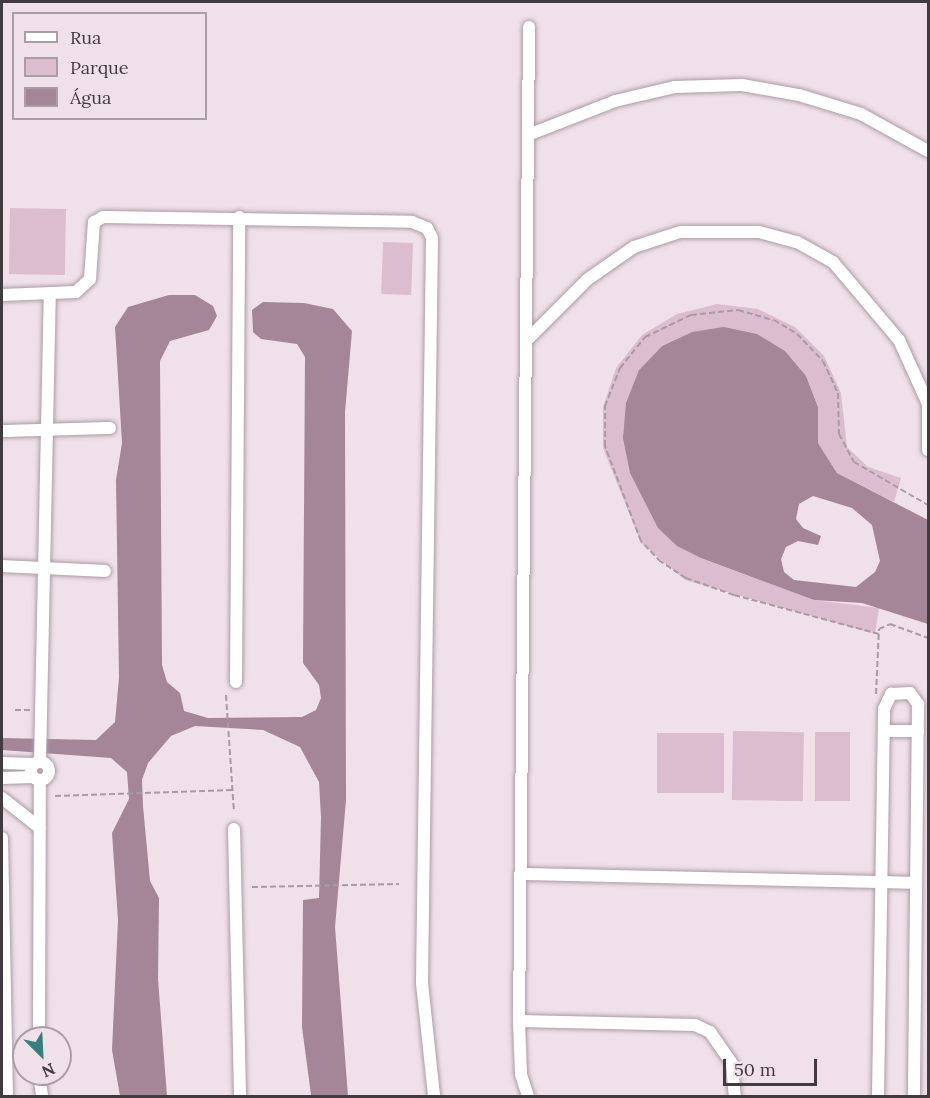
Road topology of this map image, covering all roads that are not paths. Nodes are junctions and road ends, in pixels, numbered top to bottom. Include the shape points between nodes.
1 (529, 27) dead end
2 (528, 135) junction
3 (928, 151) edge
4 (239, 217) junction
5 (2, 295) edge
6 (50, 296) junction
7 (529, 338) junction
8 (928, 405) edge
9 (110, 428) dead end
10 (2, 430) edge
11 (47, 430) junction
12 (928, 450) edge
13 (2, 566) edge
14 (44, 569) junction
15 (105, 571) dead end
16 (236, 682) dead end
17 (884, 731) junction
18 (918, 731) junction
19 (38, 761) junction
20 (2, 764) edge
21 (2, 778) edge
22 (37, 779) junction
23 (2, 798) edge
24 (40, 828) junction
25 (234, 829) dead end
26 (2, 838) edge
27 (520, 874) junction
28 (881, 882) junction
29 (916, 883) junction
30 (519, 1021) junction
31 (39, 1026) edge
32 (8, 1096) edge
33 (240, 1096) edge
34 (434, 1096) edge
35 (528, 1096) edge
36 (735, 1096) edge
37 (878, 1096) edge
38 (914, 1096) edge

1 - 2 street
2 - 3 street via 615,101 655,92 742,85 799,95 861,114
2 - 7 street
4 - 6 street via 103,217 94,222 90,279 76,292
4 - 16 street
4 - 34 street via 412,222 427,228 432,238 422,983
5 - 6 street
6 - 11 street
7 - 8 street via 588,279 634,247 680,232 759,231 797,242 833,262 899,340
7 - 27 street
8 - 12 street
9 - 11 street
10 - 11 street
11 - 14 street
13 - 14 street
14 - 15 street
14 - 19 street
17 - 18 street
17 - 18 street via 885,704 891,694 915,696
17 - 28 street
18 - 29 street
19 - 20 street
19 - 22 street
21 - 22 street
22 - 24 street
23 - 24 street
24 - 31 street
25 - 33 street
26 - 32 street
27 - 28 street
27 - 30 street
28 - 29 street
28 - 37 street
29 - 38 street
30 - 35 street via 521,1074
30 - 36 street via 695,1025 710,1032 727,1055

